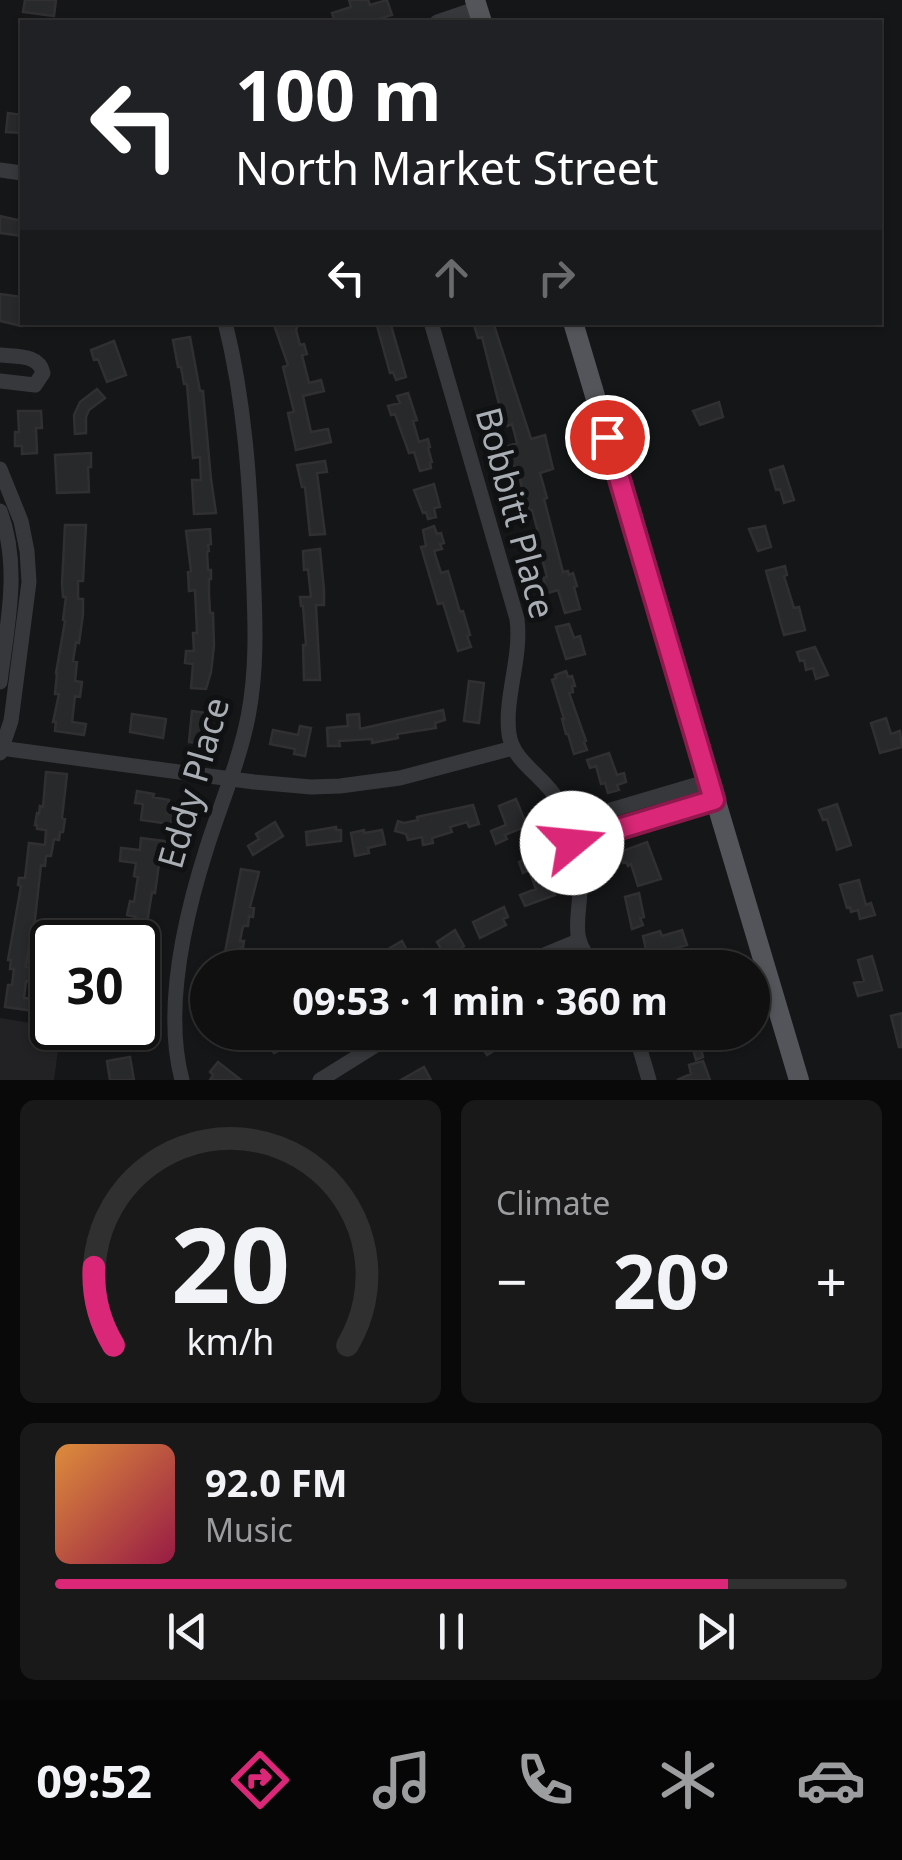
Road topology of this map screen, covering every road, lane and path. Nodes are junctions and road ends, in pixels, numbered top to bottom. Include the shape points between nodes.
1 (478, 10) edge
2 (444, 20) edge
3 (226, 325) edge
4 (431, 325) edge
5 (574, 325) edge
6 (0, 354) edge
7 (0, 382) edge
8 (0, 469) edge
9 (0, 511) edge
10 (13, 563) edge
11 (0, 682) edge
12 (513, 748) junction
13 (0, 749) edge
14 (232, 779) junction
15 (712, 791) junction
16 (567, 822) junction
17 (572, 843) junction
18 (578, 940) junction
19 (554, 950) edge
20 (582, 950) edge
21 (368, 1050) edge
22 (640, 1050) edge
23 (182, 1080) edge
24 (320, 1080) edge
25 (649, 1080) edge
26 (799, 1080) edge

1 - 2 street
3 - 14 street, Eddy Place via 243,410 256,636 249,712
4 - 12 street, Bobbitt Place via 517,619 508,721
5 - 15 main road
6 - 7 street via 36,360 44,373 35,384
8 - 10 street via 25,536
9 - 10 street
10 - 11 street
10 - 13 street via 28,597 11,722
12 - 14 street via 369,783 311,787
12 - 16 street via 553,792
13 - 14 street
14 - 23 street, Eddy Place via 195,886 181,960 175,1011
15 - 16 street
15 - 17 street
15 - 26 main road
16 - 17 street
17 - 18 street via 580,881
18 - 19 street
18 - 20 street
21 - 24 street
22 - 25 street

